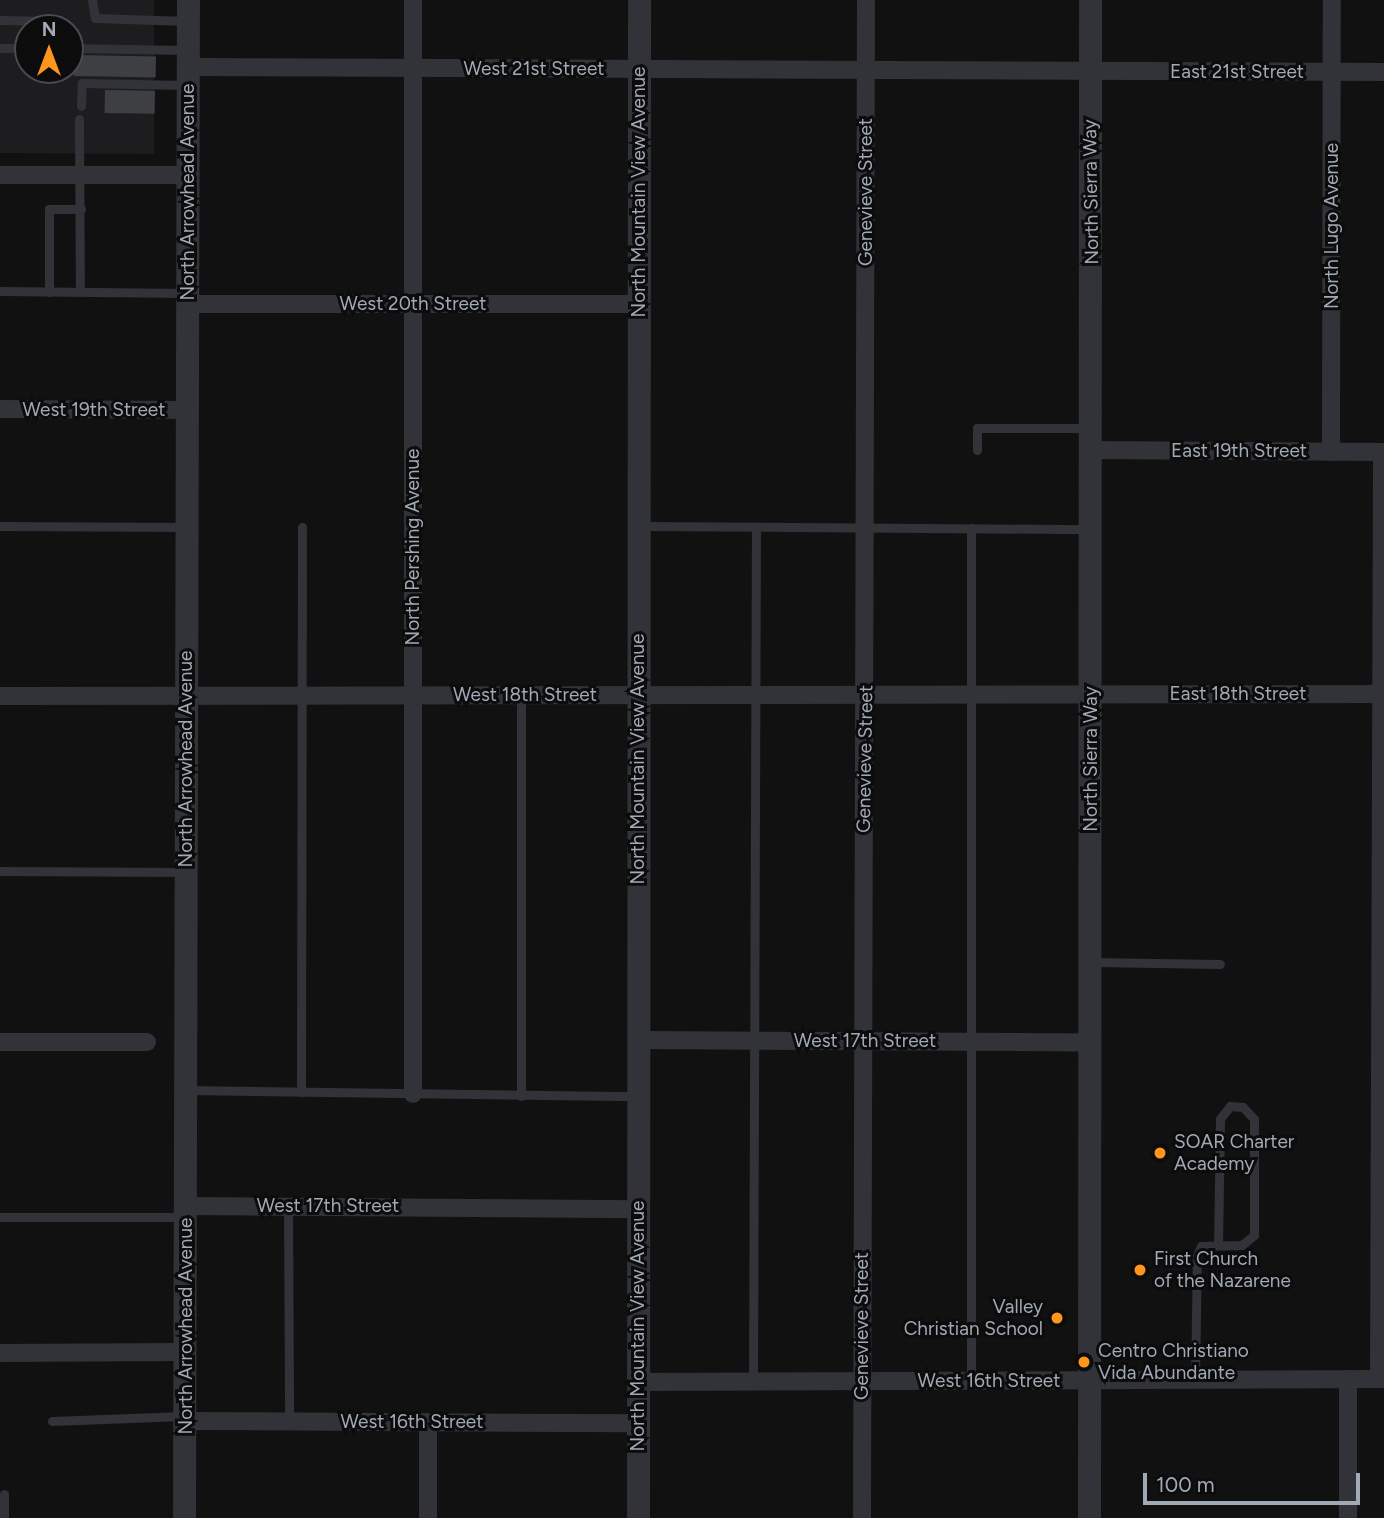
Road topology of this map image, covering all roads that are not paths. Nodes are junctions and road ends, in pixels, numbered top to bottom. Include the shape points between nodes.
1 (92, 0) edge
2 (413, 0) edge
3 (639, 0) edge
4 (866, 0) edge
5 (1090, 0) edge
6 (1332, 0) edge
7 (188, 11) edge
8 (84, 50) edge
9 (188, 67) junction
10 (413, 69) junction
11 (639, 70) junction
12 (866, 71) junction
13 (1090, 72) junction
14 (1332, 72) junction
15 (1384, 72) edge
16 (81, 106) dead end
17 (79, 119) dead end
18 (0, 175) edge
19 (80, 175) junction
20 (188, 175) junction
21 (80, 208) junction
22 (0, 291) edge
23 (49, 292) junction
24 (80, 292) junction
25 (187, 298) junction
26 (413, 304) junction
27 (639, 304) junction
28 (0, 409) edge
29 (187, 410) junction
30 (1093, 439) junction
31 (977, 450) dead end
32 (1331, 452) junction
33 (1383, 452) edge
34 (0, 526) edge
35 (639, 526) junction
36 (187, 527) junction
37 (302, 527) dead end
38 (756, 527) junction
39 (866, 527) junction
40 (971, 528) junction
41 (1093, 529) junction
42 (1382, 575) edge
43 (1091, 693) junction
44 (639, 694) junction
45 (866, 694) junction
46 (973, 694) junction
47 (1382, 694) edge
48 (302, 695) junction
49 (413, 695) junction
50 (521, 695) junction
51 (757, 695) junction
52 (0, 696) edge
53 (187, 696) junction
54 (0, 871) edge
55 (186, 872) junction
56 (1092, 962) junction
57 (1220, 964) dead end
58 (638, 1040) junction
59 (754, 1040) junction
60 (863, 1041) junction
61 (973, 1041) junction
62 (0, 1042) edge
63 (147, 1042) dead end
64 (1092, 1042) junction
65 (186, 1090) junction
66 (301, 1092) junction
67 (413, 1094) junction
68 (521, 1096) junction
69 (638, 1096) junction
70 (288, 1206) junction
71 (638, 1209) junction
72 (186, 1211) junction
73 (0, 1217) edge
74 (1218, 1243) junction
75 (186, 1352) junction
76 (0, 1353) edge
77 (1348, 1379) junction
78 (1382, 1379) edge
79 (1195, 1380) junction
80 (971, 1381) junction
81 (1088, 1381) junction
82 (638, 1382) junction
83 (863, 1382) junction
84 (753, 1383) junction
85 (186, 1419) junction
86 (52, 1421) dead end
87 (289, 1421) junction
88 (428, 1422) junction
89 (638, 1423) junction
90 (4, 1494) dead end
91 (4, 1518) edge
92 (184, 1518) edge
93 (428, 1518) edge
94 (638, 1518) edge
95 (862, 1518) edge
96 (1089, 1518) edge
97 (1348, 1518) edge

1 - 7 lane via 95,18
2 - 10 street, North Pershing Avenue
3 - 11 street, North Mountain View Avenue
4 - 12 street, Genevieve Street
5 - 13 street, North Sierra Way
6 - 14 street, North Lugo Avenue
7 - 9 street, North Arrowhead Avenue
8 - 9 lane
9 - 10 street, West 21st Street
9 - 16 lane via 82,83
9 - 20 street, North Arrowhead Avenue
10 - 11 street, West 21st Street
10 - 26 street, North Pershing Avenue
11 - 12 street, West 21st Street
11 - 27 street, North Mountain View Avenue
12 - 13 street, West 21st Street
12 - 39 street, Genevieve Street
13 - 14 street, East 21st Street
13 - 30 street, North Sierra Way
14 - 15 street, East 21st Street
14 - 32 street, North Lugo Avenue
17 - 19 lane
18 - 19 street
19 - 20 street
19 - 21 lane
20 - 25 street, North Arrowhead Avenue
21 - 23 lane via 49,209
21 - 24 lane
22 - 23 lane
23 - 24 lane
24 - 25 lane
25 - 26 street, West 20th Street
25 - 29 street, North Arrowhead Avenue
26 - 27 street, West 20th Street
26 - 49 street, North Pershing Avenue
27 - 35 street, North Mountain View Avenue
28 - 29 street, West 19th Street
29 - 36 street, North Arrowhead Avenue
30 - 31 lane via 977,428
30 - 32 street, East 19th Street
30 - 41 street, North Sierra Way
32 - 33 street, East 19th Street
33 - 42 street
34 - 36 lane
35 - 38 lane
35 - 44 street, North Mountain View Avenue
36 - 53 street, North Arrowhead Avenue
37 - 48 lane
38 - 39 lane
38 - 51 lane
39 - 40 lane
39 - 45 street, Genevieve Street
40 - 41 lane
40 - 46 lane
41 - 43 street, North Sierra Way
42 - 47 street
43 - 46 street, West 18th Street
43 - 47 street, East 18th Street
43 - 56 street, North Sierra Way
44 - 50 street, West 18th Street
44 - 51 street, West 18th Street
44 - 58 street, North Mountain View Avenue
45 - 46 street, West 18th Street
45 - 51 street, West 18th Street
45 - 60 street, Genevieve Street
46 - 61 lane
47 - 78 street
48 - 49 street, West 18th Street
48 - 53 street, West 18th Street
48 - 66 lane
49 - 50 street, West 18th Street
49 - 67 street, North Pershing Avenue
50 - 68 lane
51 - 59 lane
52 - 53 street, West 18th Street
53 - 55 street, North Arrowhead Avenue
54 - 55 lane
55 - 65 street, North Arrowhead Avenue
56 - 57 lane
56 - 64 street, North Sierra Way
58 - 59 street, West 17th Street
58 - 69 street, North Mountain View Avenue
59 - 60 street, West 17th Street
59 - 84 lane
60 - 61 street, West 17th Street
60 - 83 street, Genevieve Street
61 - 64 street, West 17th Street
61 - 80 lane
62 - 63 street
64 - 81 street, North Sierra Way
65 - 66 lane
65 - 72 street, North Arrowhead Avenue
66 - 67 lane
67 - 68 lane
68 - 69 lane
69 - 71 street, North Mountain View Avenue
70 - 71 street, West 17th Street
70 - 72 street, West 17th Street
70 - 87 lane
71 - 82 street, North Mountain View Avenue
72 - 73 lane
72 - 75 street, North Arrowhead Avenue
74 - 74 lane via 1242,1245 1254,1235 1254,1119 1243,1107 1230,1106 1220,1119
74 - 79 lane via 1201,1246 1197,1256
75 - 76 street
75 - 85 street, North Arrowhead Avenue
77 - 78 street, West 16th Street
77 - 79 street, West 16th Street
77 - 97 street
79 - 81 street, West 16th Street
80 - 81 street, West 16th Street
80 - 83 street, West 16th Street
81 - 96 street, North Sierra Way
82 - 84 street, West 16th Street
82 - 89 street, North Mountain View Avenue
83 - 84 street, West 16th Street
83 - 95 street, Genevieve Street
85 - 86 lane
85 - 87 street, West 16th Street
85 - 92 street, North Arrowhead Avenue
87 - 88 street, West 16th Street
88 - 89 street, West 16th Street
88 - 93 street
89 - 94 street, North Mountain View Avenue
90 - 91 lane

